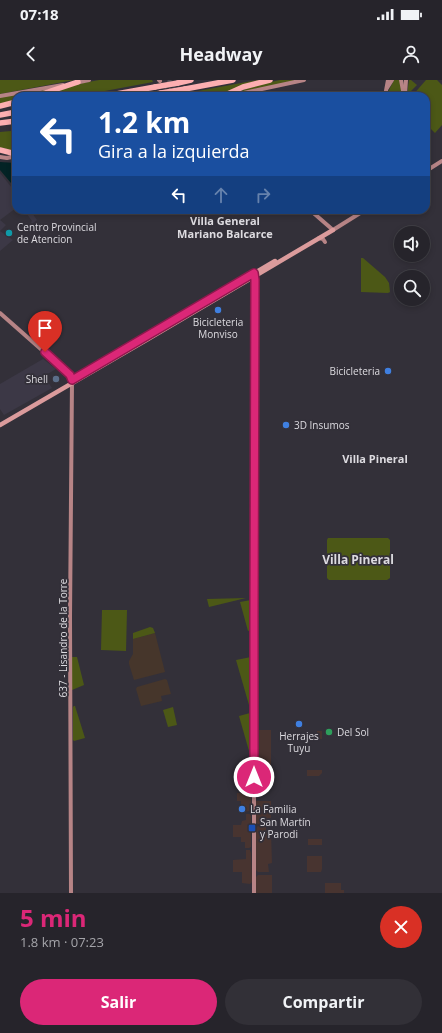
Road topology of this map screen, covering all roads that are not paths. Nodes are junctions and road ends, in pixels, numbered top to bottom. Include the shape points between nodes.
1 (89, 80) edge
2 (191, 80) edge
3 (233, 80) edge
4 (270, 80) edge
5 (304, 80) edge
6 (388, 80) edge
7 (392, 80) edge
8 (401, 80) edge
9 (406, 80) edge
10 (78, 82) junction
11 (22, 92) edge
12 (48, 92) edge
13 (127, 92) edge
14 (189, 92) edge
15 (232, 92) edge
16 (248, 92) edge
17 (385, 92) edge
18 (386, 92) edge
19 (403, 92) edge
20 (406, 92) edge
21 (12, 94) edge
22 (0, 96) edge
23 (12, 103) edge
24 (0, 106) edge
25 (12, 113) edge
26 (0, 115) edge
27 (12, 122) edge
28 (0, 123) edge
29 (0, 150) edge
30 (12, 154) edge
31 (12, 156) edge
32 (0, 157) edge
33 (442, 161) edge
34 (430, 168) edge
35 (314, 214) edge
36 (358, 214) edge
37 (332, 230) junction
38 (319, 238) junction
39 (325, 242) dead end
40 (254, 274) junction
41 (0, 313) edge
42 (72, 381) junction
43 (0, 423) edge
44 (70, 893) edge
45 (254, 893) edge

1 - 10 street
2 - 13 highway, bridge
3 - 14 highway
4 - 15 highway
5 - 16 street
6 - 17 street
7 - 18 street
8 - 19 street
9 - 20 street
10 - 11 street
10 - 12 highway
21 - 22 street
23 - 24 highway
25 - 26 highway
27 - 28 highway
29 - 30 highway
31 - 32 street
33 - 34 street
35 - 37 street
36 - 37 street
37 - 38 main road
37 - 40 main road
38 - 39 street
38 - 40 main road
40 - 42 main road
40 - 45 street
41 - 42 street via 68,373
42 - 43 main road
42 - 44 street, 637 - Lisandro de la Torre

